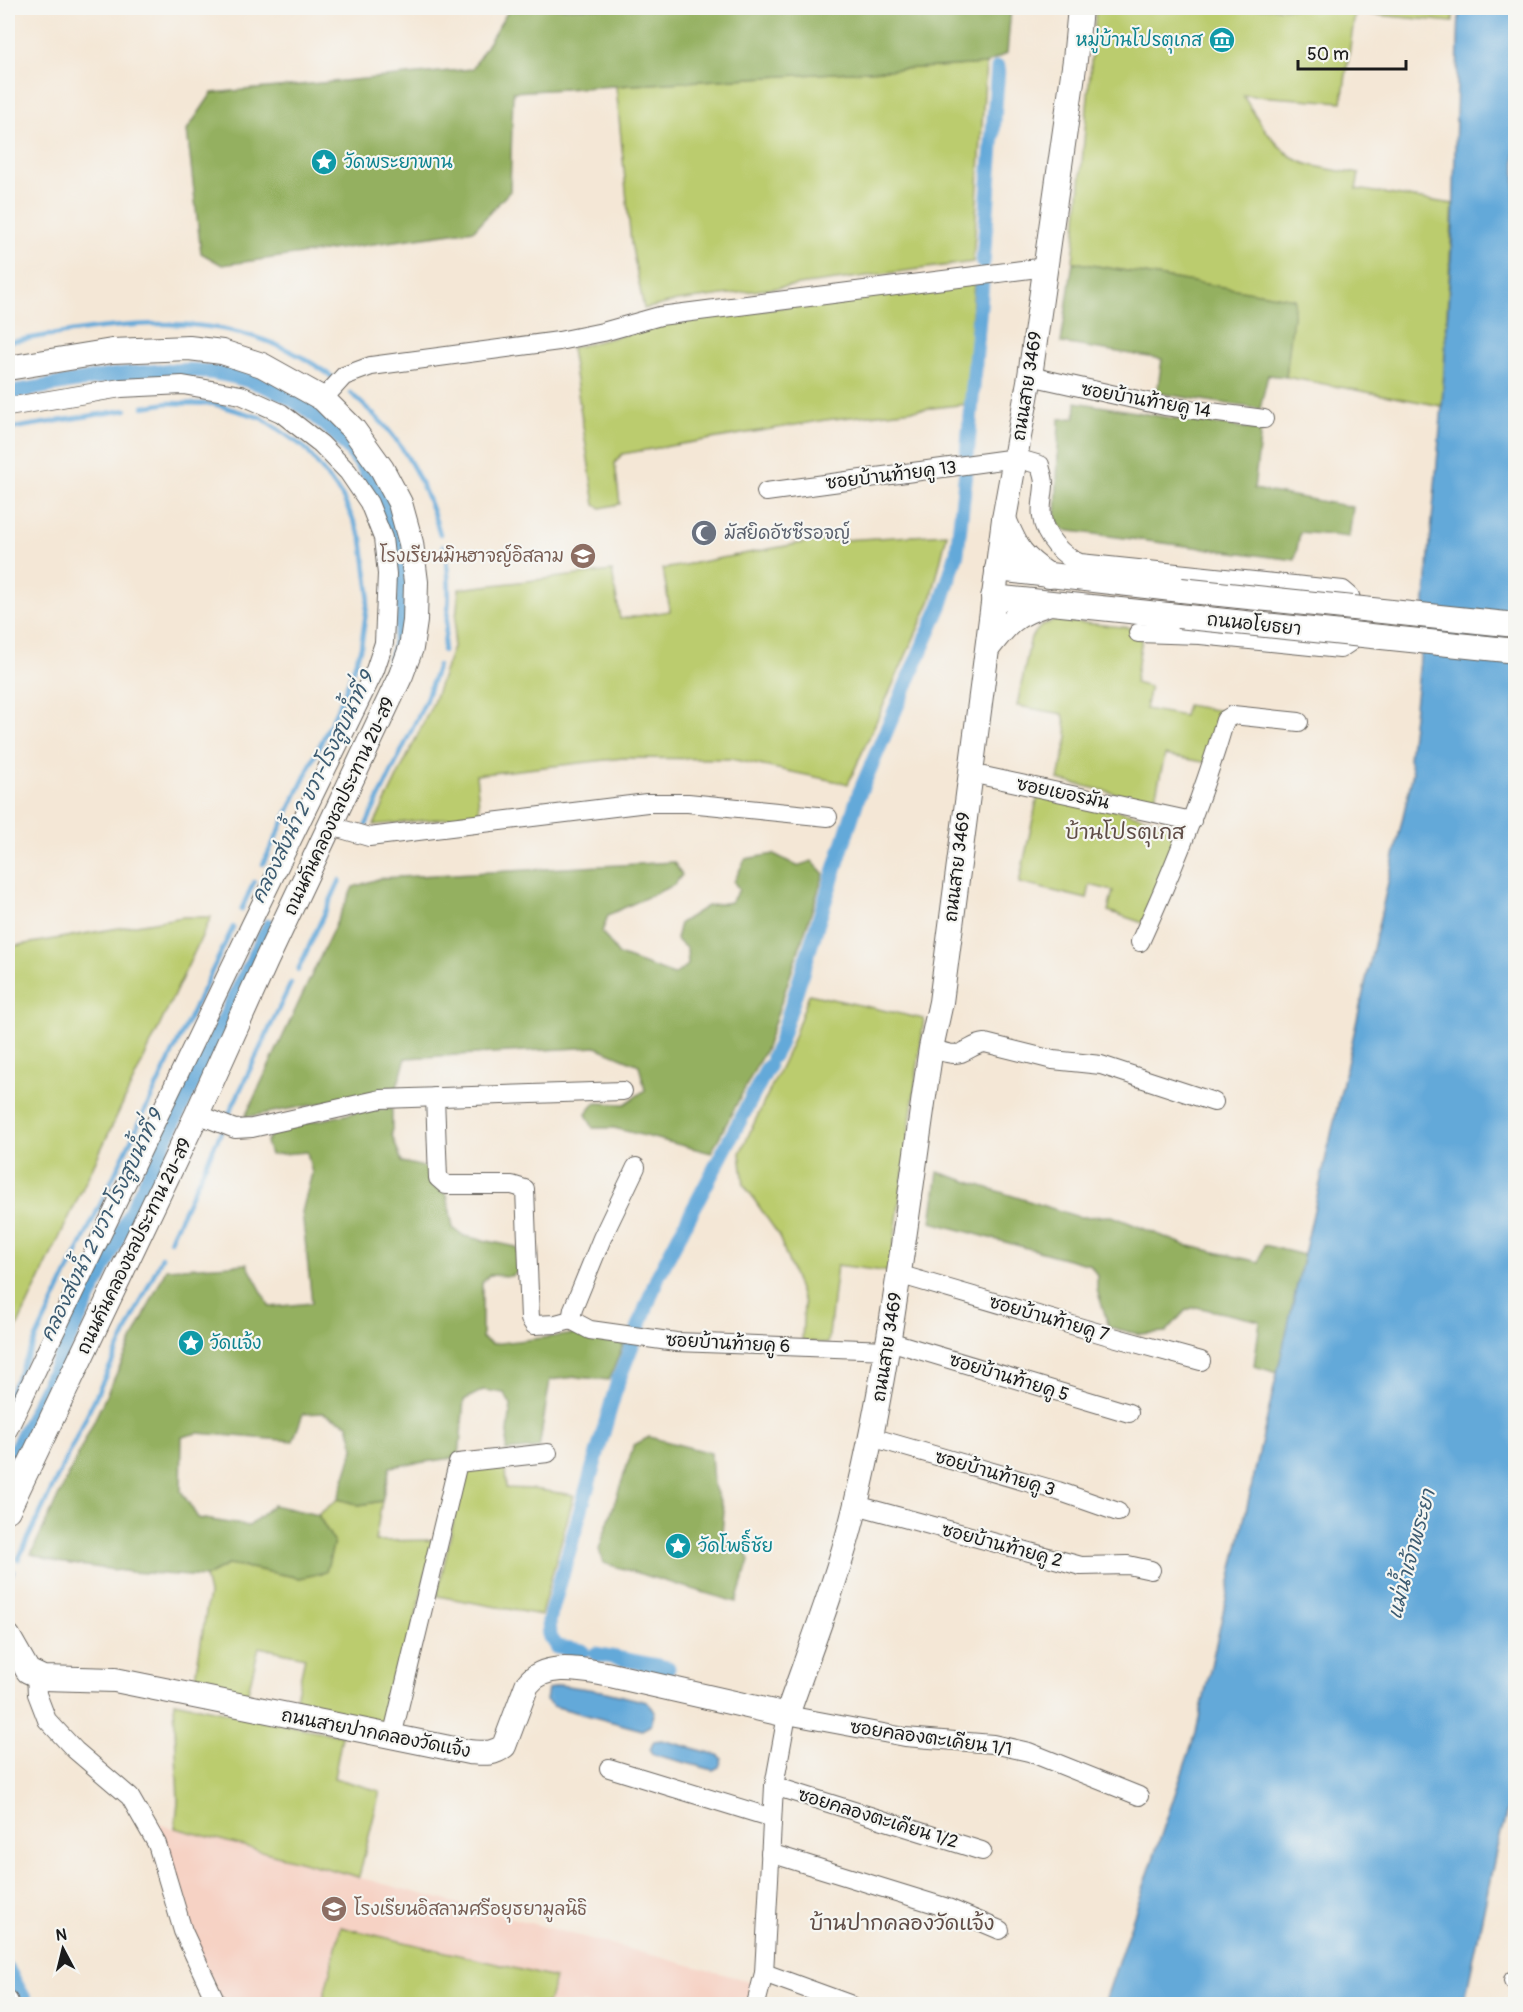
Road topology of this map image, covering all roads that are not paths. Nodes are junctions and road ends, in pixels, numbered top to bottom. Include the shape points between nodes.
1 (1080, 8) edge
2 (1046, 267) junction
3 (8, 368) edge
4 (1030, 376) junction
5 (323, 399) junction
6 (8, 407) edge
7 (1264, 419) dead end
8 (1016, 458) junction
9 (766, 492) dead end
10 (1004, 519) junction
11 (997, 569) junction
12 (1050, 576) junction
13 (993, 597) junction
14 (1049, 603) junction
15 (1515, 625) edge
16 (1138, 633) dead end
17 (986, 650) junction
18 (1515, 651) edge
19 (1299, 722) dead end
20 (970, 773) junction
21 (828, 817) dead end
22 (1192, 821) junction
23 (331, 826) junction
24 (251, 924) junction
25 (274, 934) junction
26 (1140, 942) dead end
27 (931, 1048) junction
28 (623, 1091) dead end
29 (435, 1097) junction
30 (1214, 1102) dead end
31 (197, 1114) junction
32 (636, 1167) dead end
33 (898, 1274) junction
34 (571, 1320) junction
35 (889, 1345) junction
36 (1201, 1360) dead end
37 (1129, 1413) dead end
38 (8, 1430) edge
39 (871, 1437) junction
40 (548, 1453) dead end
41 (856, 1505) junction
42 (8, 1510) edge
43 (1118, 1512) dead end
44 (1151, 1570) dead end
45 (8, 1636) edge
46 (36, 1675) junction
47 (787, 1715) junction
48 (392, 1737) junction
49 (609, 1768) dead end
50 (774, 1786) junction
51 (1139, 1796) dead end
52 (772, 1818) junction
53 (982, 1851) dead end
54 (770, 1853) junction
55 (1000, 1930) dead end
56 (764, 1973) junction
57 (8, 2000) edge
58 (10, 2004) edge
59 (217, 2004) edge
60 (756, 2004) edge
61 (849, 2004) edge

1 - 2 street, ถนนสาย 3469
2 - 4 street, ถนนสาย 3469
2 - 5 street via 660,316 559,341 371,366 344,376
3 - 5 street, ถนนคันคลองชลประทาน 2ข-ส9 via 112,351 189,348 222,352 262,365
4 - 7 street, ซอยบ้านท้ายคู 14 via 1165,406
4 - 8 street, ถนนสาย 3469
5 - 23 street, ถนนคันคลองชลประทาน 2ข-ส9 via 354,430 400,503 416,582 411,648
6 - 24 street via 120,388 183,385 241,395 281,413 321,444 348,472 369,503 383,538 387,574 384,643 375,670
8 - 9 street, ซอยบ้านท้ายคู 13
8 - 10 street, ถนนสาย 3469
8 - 16 street via 1040,465 1044,481 1043,525 1070,560 1343,590 1352,602 1349,643 1340,649
10 - 11 street, ถนนสาย 3469
10 - 12 street via 1028,562
11 - 12 street, ถนนอโยธยา
11 - 13 street, ถนนสาย 3469
12 - 15 street, ถนนอโยธยา, bridge
13 - 14 street, ถนนอโยธยา
13 - 17 street, ถนนสาย 3469
14 - 17 street via 1024,611 1006,624
14 - 18 street, ถนนอโยธยา, bridge
17 - 20 street, ถนนสาย 3469
19 - 22 street via 1233,715 1225,720
20 - 22 street, ซอยเยอรมัน
20 - 27 street, ถนนสาย 3469 via 941,1002
21 - 23 street via 688,803 647,803 369,837
22 - 26 street
23 - 25 street, ถนนคันคลองชลประทาน 2ข-ส9
24 - 25 street
24 - 38 street
25 - 31 street, ถนนคันคลองชลประทาน 2ข-ส9
27 - 30 street via 953,1054 985,1043 1053,1060 1101,1065
27 - 33 street, ถนนสาย 3469
28 - 29 street
29 - 31 street via 381,1098 252,1128 236,1129
29 - 34 street via 438,1178 446,1185 512,1185 525,1189 530,1320 534,1326
31 - 42 street, ถนนคันคลองชลประทาน 2ข-ส9
32 - 34 street via 602,1238
33 - 35 street, ถนนสาย 3469
33 - 36 street, ซอยบ้านท้ายคู 7
34 - 35 street, ซอยบ้านท้ายคู 6 via 590,1330 676,1342
35 - 37 street, ซอยบ้านท้ายคู 5
35 - 39 street, ถนนสาย 3469
39 - 41 street, ถนนสาย 3469
39 - 43 street, ซอยบ้านท้ายคู 3
40 - 48 street via 458,1463
41 - 44 street, ซอยบ้านท้ายคู 2 via 1081,1566 1128,1565
41 - 47 street, ถนนสาย 3469
45 - 46 street via 28,1671
46 - 48 street, ถนนสายปากคลองวัดแจ้ง via 115,1680
46 - 59 street via 37,1694 47,1720 130,1797 157,1844 183,1931
47 - 48 street, ถนนสายปากคลองวัดแจ้ง via 606,1674 556,1670 532,1678 527,1685 509,1736 498,1752 469,1752
47 - 50 street
47 - 51 street, ซอยคลองตะเคียน 1/1 via 905,1737 993,1744 1029,1752
49 - 52 street
50 - 52 street
50 - 53 street, ซอยคลองตะเคียน 1/2
52 - 54 street
54 - 55 street via 948,1908
54 - 56 street
56 - 60 street
56 - 61 street
57 - 58 street

